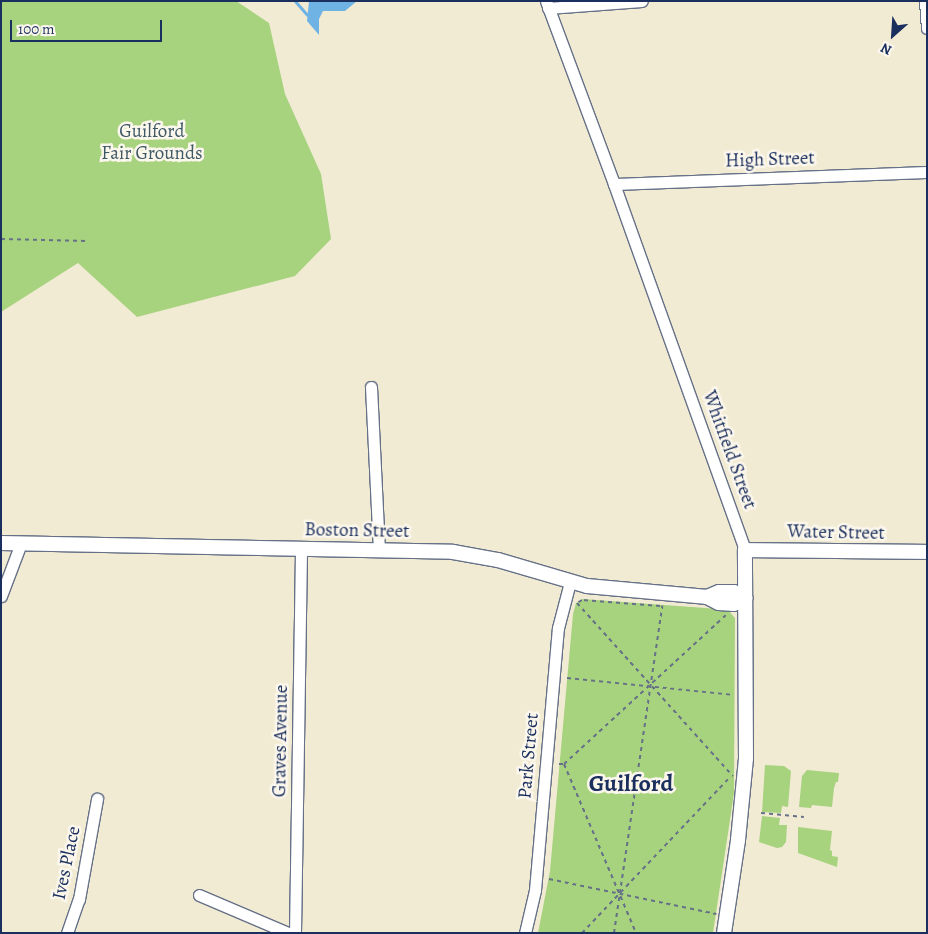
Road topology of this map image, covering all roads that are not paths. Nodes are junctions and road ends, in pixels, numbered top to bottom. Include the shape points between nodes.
1 (642, 1) edge
2 (924, 1) edge
3 (547, 4) edge
4 (927, 28) edge
5 (927, 172) edge
6 (614, 184) junction
7 (371, 387) dead end
8 (1, 543) edge
9 (21, 543) junction
10 (301, 549) junction
11 (379, 550) junction
12 (745, 550) junction
13 (927, 552) edge
14 (570, 582) junction
15 (1, 596) edge
16 (745, 598) junction
17 (97, 799) dead end
18 (199, 895) dead end
19 (67, 933) edge
20 (288, 933) edge
21 (295, 933) edge
22 (525, 933) edge
23 (724, 933) edge

1 - 3 street
2 - 4 street
3 - 6 street, Whitfield Street
5 - 6 street, High Street
6 - 12 street, Whitfield Street
7 - 11 street
8 - 9 main road, Boston Street
9 - 10 main road, Boston Street
9 - 15 street
10 - 11 main road, Boston Street
10 - 21 street, Graves Avenue
11 - 14 main road, Boston Street via 474,555
12 - 13 main road, Water Street
12 - 16 main road, Whitfield Street
14 - 16 main road, Boston Street via 620,590 707,597 719,592 734,592
14 - 22 street, Park Street via 558,628 535,890
16 - 23 main road, Whitfield Street via 746,758
17 - 19 street, Ives Place via 79,899
18 - 20 street

